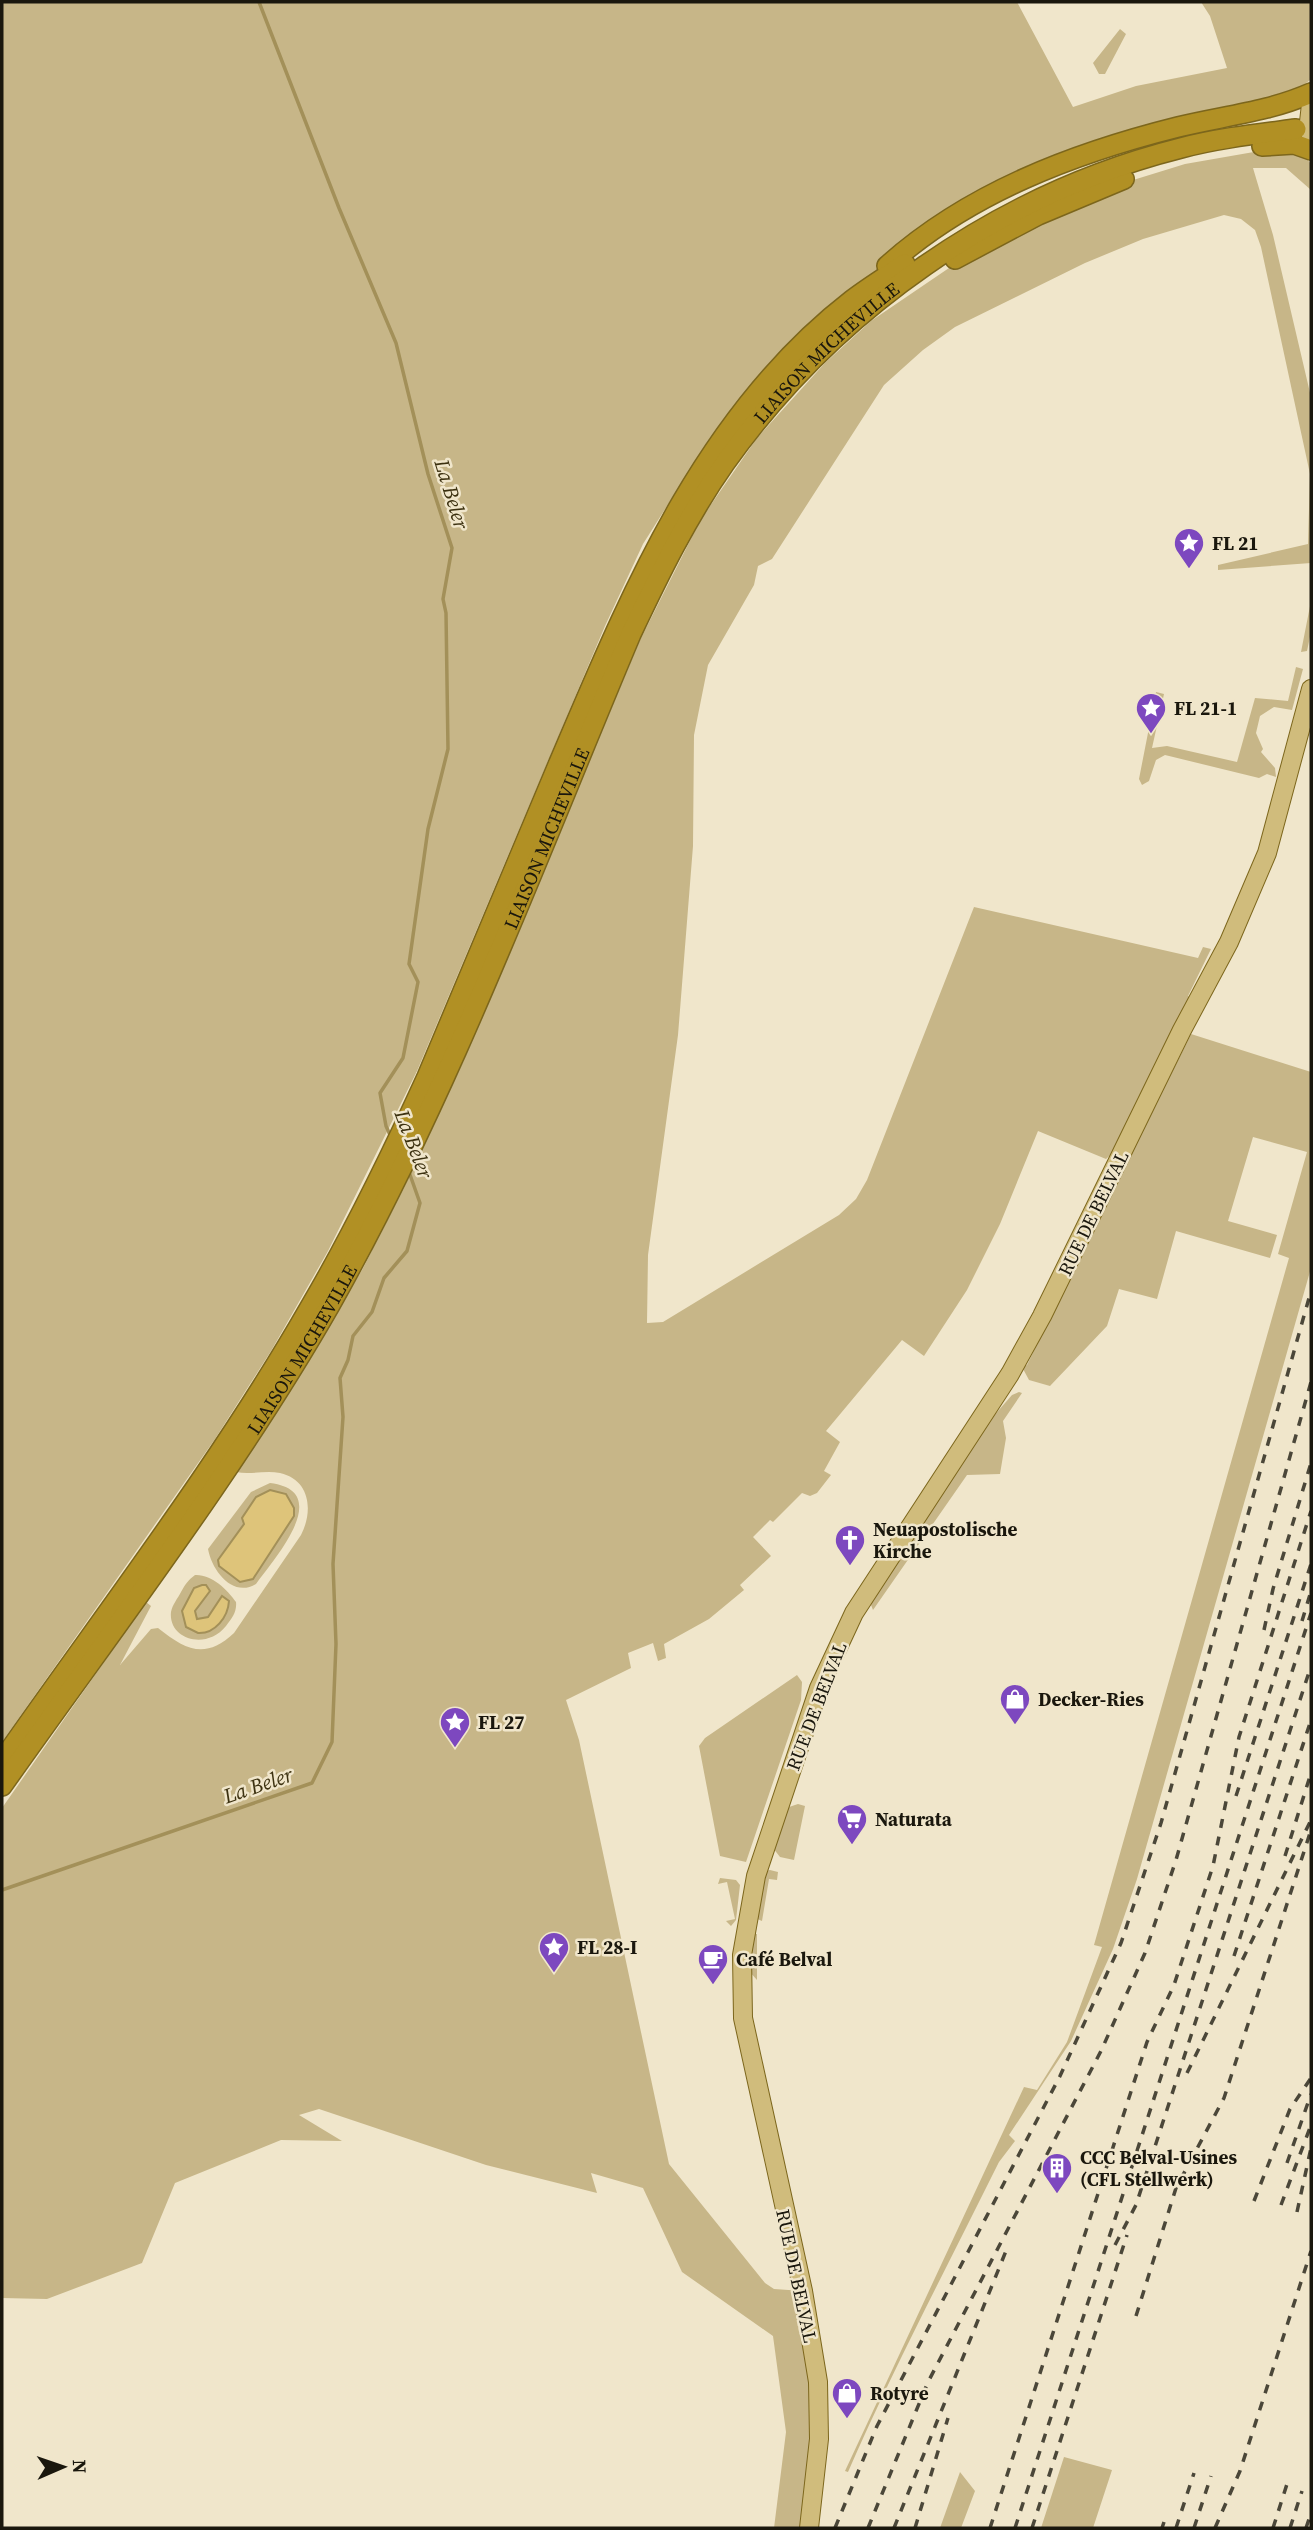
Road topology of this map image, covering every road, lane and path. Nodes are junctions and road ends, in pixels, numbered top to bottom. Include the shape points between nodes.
1 (1311, 93) edge
2 (1311, 104) edge
3 (1301, 129) edge
4 (1311, 150) edge
5 (858, 307) junction
6 (1311, 689) edge
7 (401, 1152) junction
8 (2, 1761) edge
9 (2, 1786) edge
10 (808, 2528) edge

1 - 5 highway via 1272,109 1118,143 1023,180 932,230 890,263
2 - 3 main road via 1309,122
3 - 5 highway, LIAISON MICHEVILLE via 1180,139 1053,181 976,218
4 - 5 highway via 1279,143 1243,148 1116,181
5 - 7 highway, LIAISON MICHEVILLE via 782,367 682,499 653,551 610,642
6 - 10 main road, RUE DE BELVAL via 1267,853 1230,942 1017,1363 848,1624 819,1688 756,1876 742,1955 743,2018 803,2291 818,2382 819,2439
7 - 8 highway, LIAISON MICHEVILLE via 244,1413
7 - 9 highway, LIAISON MICHEVILLE via 329,1306 285,1378

